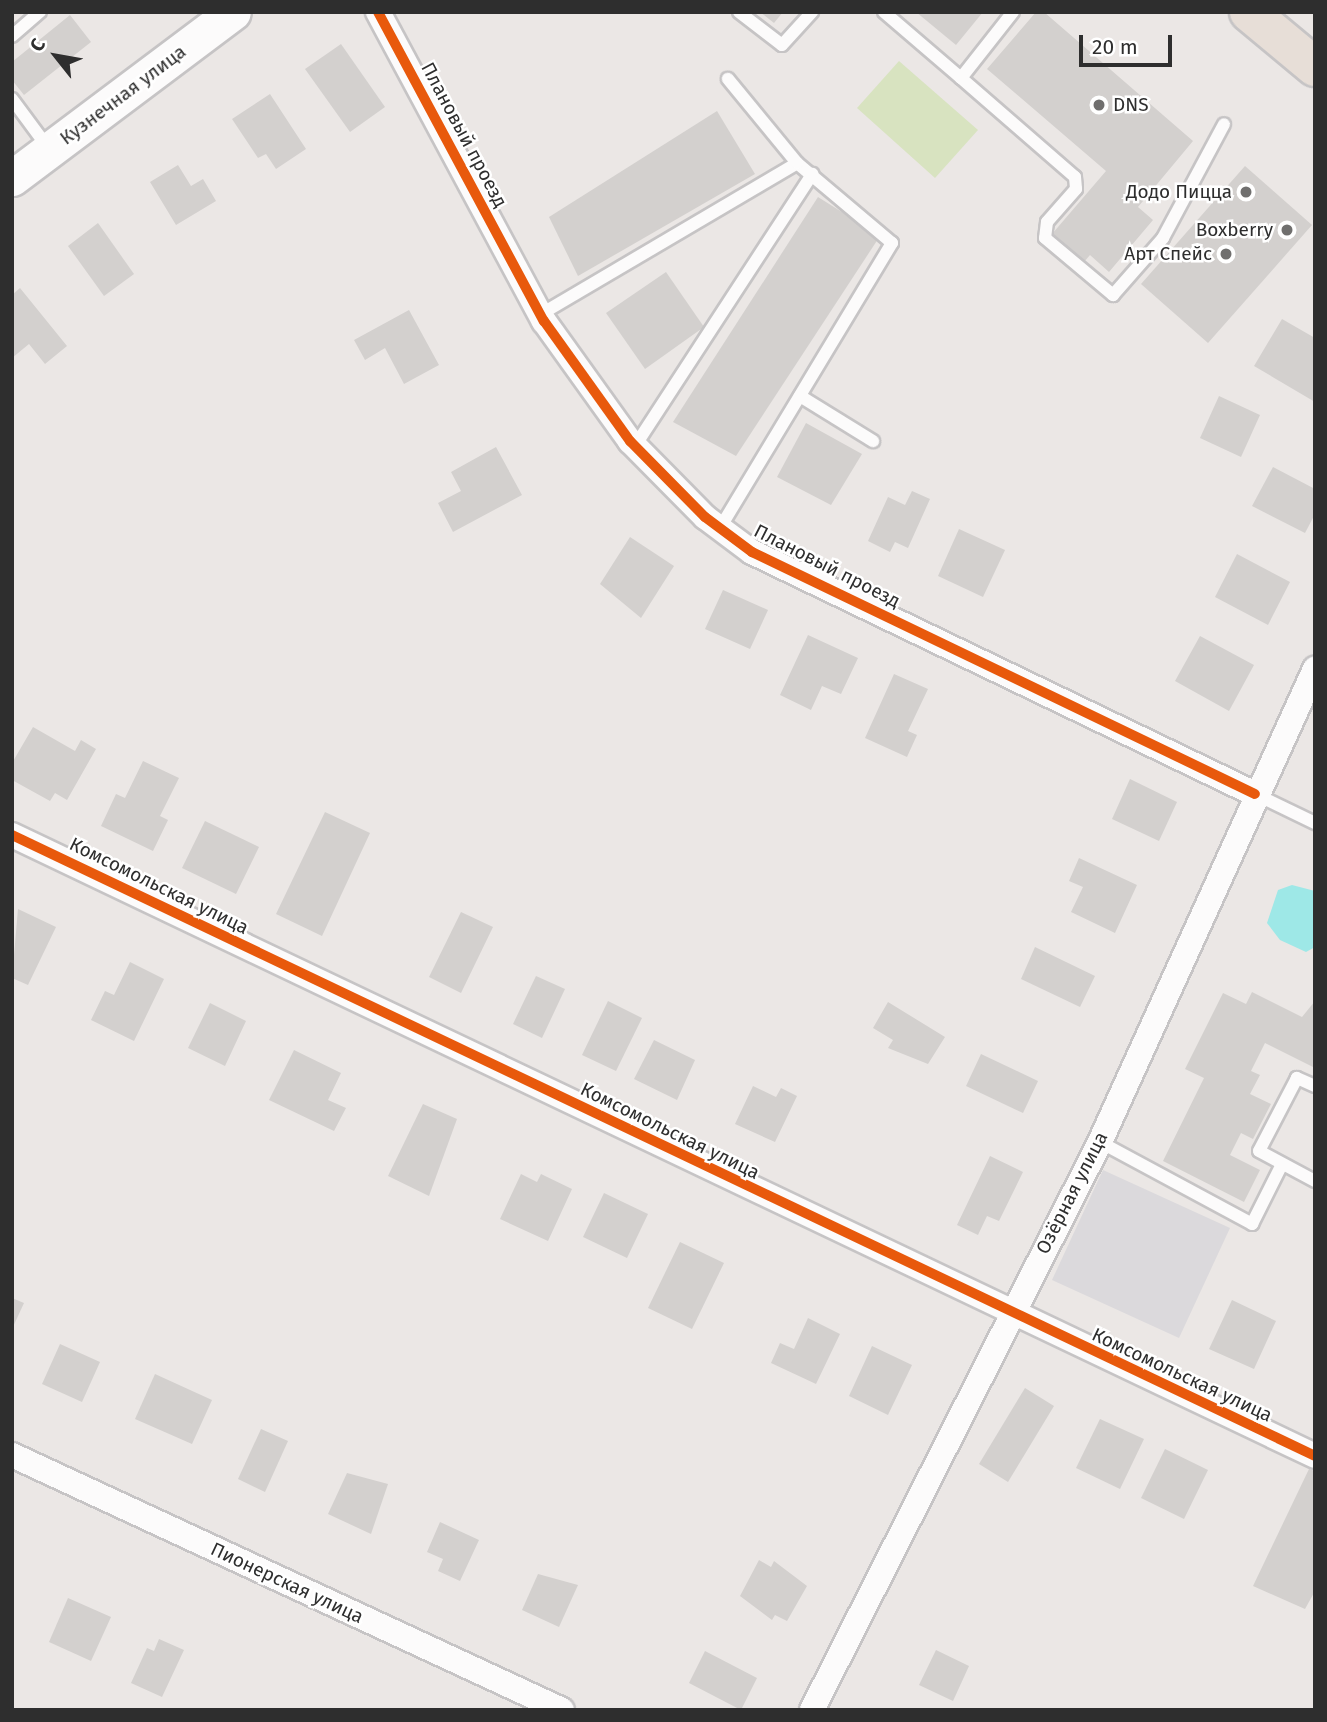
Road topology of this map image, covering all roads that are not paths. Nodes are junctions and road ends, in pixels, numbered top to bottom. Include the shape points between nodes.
1 (40, 12) edge
2 (233, 12) edge
3 (378, 12) edge
4 (739, 12) edge
5 (812, 12) edge
6 (884, 12) edge
7 (1013, 12) edge
8 (1249, 12) edge
9 (12, 36) edge
10 (1315, 68) edge
11 (961, 78) junction
12 (728, 79) dead end
13 (12, 99) edge
14 (1224, 124) dead end
15 (50, 150) junction
16 (797, 163) junction
17 (813, 174) junction
18 (12, 178) edge
19 (541, 314) junction
20 (800, 397) junction
21 (873, 441) dead end
22 (635, 446) junction
23 (720, 528) junction
24 (1315, 669) edge
25 (1255, 794) junction
26 (1315, 823) edge
27 (12, 835) edge
28 (1315, 1086) edge
29 (1100, 1142) junction
30 (1282, 1164) junction
31 (1315, 1181) edge
32 (1010, 1313) junction
33 (12, 1455) edge
34 (1315, 1456) edge
35 (562, 1710) edge
36 (812, 1710) edge

1 - 9 lane
2 - 15 street, Кузнечная улица
3 - 19 street, Плановый проезд
4 - 5 lane via 782,45
6 - 11 lane
7 - 11 lane
8 - 10 main road
11 - 14 lane via 1075,177 1076,189 1046,222 1045,238 1113,295 1163,238
12 - 16 lane
13 - 15 lane
15 - 18 street, Кузнечная улица
16 - 17 lane
16 - 19 lane
17 - 20 lane via 892,243
17 - 22 lane
19 - 22 street, Плановый проезд
20 - 21 lane
20 - 23 lane
22 - 23 street, Плановый проезд
23 - 25 street, Плановый проезд via 752,552
24 - 25 street, Озёрная улица
25 - 26 lane
25 - 29 street, Озёрная улица
27 - 32 street, Комсомольская улица
28 - 30 lane via 1297,1078 1259,1151
29 - 30 lane via 1252,1224
29 - 32 street, Озёрная улица
30 - 31 lane
32 - 34 street, Комсомольская улица
32 - 36 street, Озёрная улица
33 - 35 street, Пионерская улица

